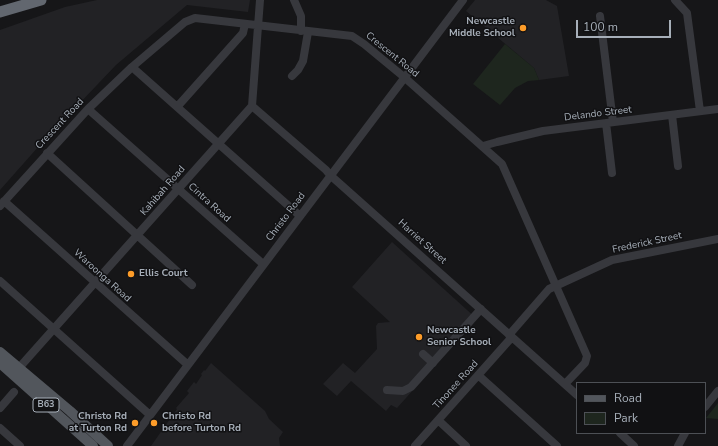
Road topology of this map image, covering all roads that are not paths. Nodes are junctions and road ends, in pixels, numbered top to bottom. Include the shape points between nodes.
1 (36, 0) edge
2 (260, 0) edge
3 (294, 0) edge
4 (463, 0) edge
5 (675, 0) edge
6 (0, 12) edge
7 (600, 16) dead end
8 (244, 24) junction
9 (257, 26) junction
10 (305, 31) junction
11 (132, 67) junction
12 (292, 76) dead end
13 (404, 77) junction
14 (252, 106) junction
15 (177, 107) junction
16 (88, 108) junction
17 (718, 109) edge
18 (700, 112) junction
19 (672, 115) junction
20 (610, 123) junction
21 (218, 144) junction
22 (483, 146) junction
23 (47, 153) junction
24 (678, 166) dead end
25 (612, 173) dead end
26 (330, 175) junction
27 (179, 188) junction
28 (2, 203) edge
29 (300, 216) junction
30 (137, 235) junction
31 (718, 239) edge
32 (263, 264) junction
33 (0, 281) edge
34 (95, 283) junction
35 (192, 285) dead end
36 (556, 286) junction
37 (481, 309) junction
38 (54, 329) junction
39 (511, 336) junction
40 (0, 352) edge
41 (423, 354) dead end
42 (0, 363) edge
43 (433, 363) junction
44 (188, 365) junction
45 (18, 369) junction
46 (478, 375) junction
47 (565, 384) junction
48 (387, 390) dead end
49 (718, 391) edge
50 (14, 392) dead end
51 (576, 394) edge
52 (706, 406) edge
53 (0, 408) edge
54 (150, 415) junction
55 (438, 420) junction
56 (0, 428) edge
57 (621, 434) edge
58 (684, 434) edge
59 (20, 446) edge
60 (93, 446) edge
61 (108, 446) edge
62 (127, 446) edge
63 (415, 446) edge
64 (466, 446) edge
65 (557, 446) edge
66 (634, 446) edge
67 (678, 446) edge

1 - 6 highway
2 - 9 street
3 - 10 street
4 - 13 street, Christo Road
5 - 18 street via 687,13
7 - 20 street
8 - 9 street, Crescent Road
8 - 11 street, Crescent Road via 195,18 185,22
8 - 15 street via 243,33
9 - 10 street, Crescent Road
9 - 14 street
10 - 12 street via 303,61
10 - 13 street, Crescent Road via 352,36
11 - 15 street
11 - 16 street, Crescent Road
13 - 22 street, Crescent Road
13 - 26 street, Christo Road
14 - 21 street, Kahibah Road
14 - 26 street, Harriet Street
15 - 21 street
16 - 23 street, Crescent Road
16 - 27 street, Cintra Road
17 - 18 street, Delando Street
18 - 19 street, Delando Street
19 - 20 street, Delando Street
19 - 24 street
20 - 22 street, Delando Street via 543,131
20 - 25 street
21 - 27 street, Kahibah Road
21 - 29 street
22 - 36 street, Crescent Road via 502,164
23 - 28 street, Crescent Road
23 - 30 street
26 - 29 street, Christo Road
26 - 37 street, Harriet Street
27 - 30 street, Kahibah Road
27 - 32 street, Cintra Road
28 - 34 street, Waroonga Road
29 - 32 street, Christo Road
30 - 34 street, Kahibah Road
30 - 35 street
31 - 36 street, Frederick Street via 612,260
32 - 44 street, Christo Road
33 - 38 street
34 - 38 street, Kahibah Road
34 - 44 street, Waroonga Road
36 - 39 street, Frederick Street via 550,289
36 - 47 street, Crescent Road via 587,356 585,363
37 - 39 street, Harriet Street
37 - 43 street
38 - 45 street, Kahibah Road
38 - 54 street
39 - 46 street, Tinonee Road
39 - 47 street, Harriet Street
40 - 45 main road, B63
41 - 43 street
42 - 60 main road, B63
43 - 48 street via 411,387 403,391
44 - 54 street, Christo Road
45 - 61 main road, B63
46 - 55 street, Tinonee Road
46 - 65 street
47 - 51 street, Harriet Street
49 - 52 street
50 - 53 street
54 - 62 street, Christo Road
55 - 63 street, Tinonee Road
55 - 64 street
56 - 59 street
57 - 66 street
58 - 67 street

